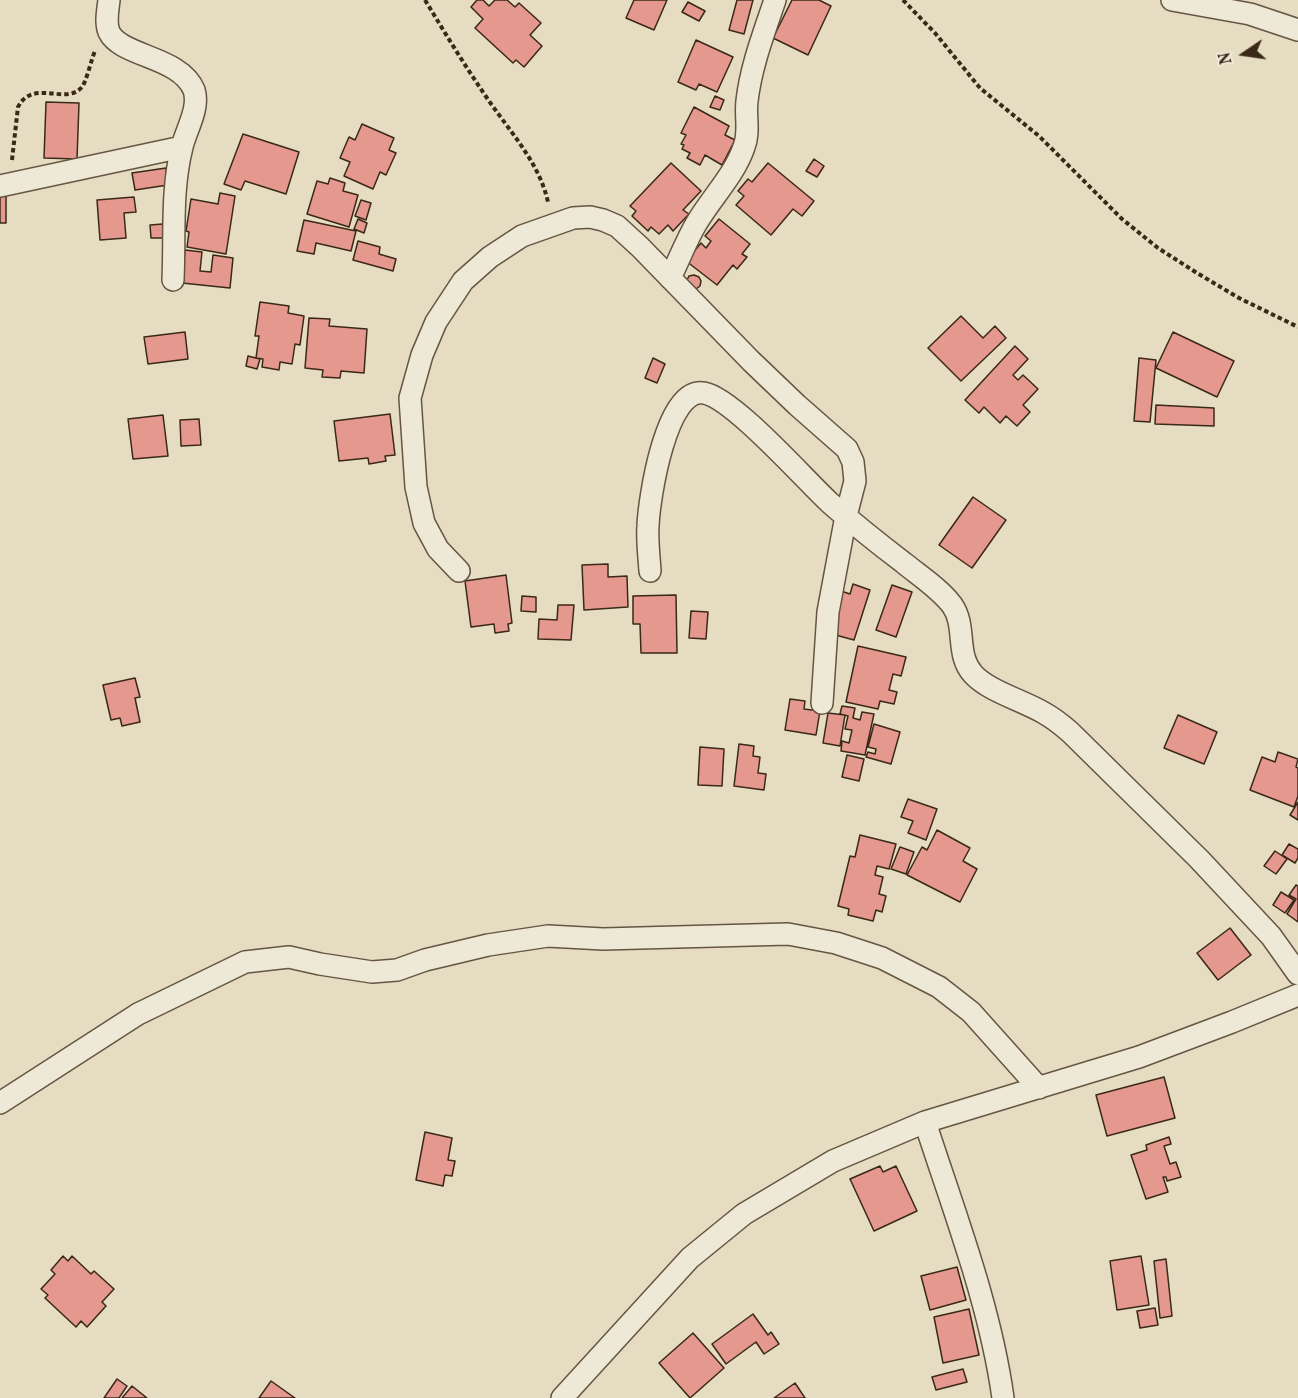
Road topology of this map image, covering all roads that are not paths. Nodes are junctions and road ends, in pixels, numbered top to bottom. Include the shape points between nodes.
1 (109, 0) edge
2 (775, 0) edge
3 (1172, 0) edge
4 (1298, 30) edge
5 (182, 147) junction
6 (1, 186) edge
7 (670, 278) junction
8 (173, 280) dead end
9 (846, 516) junction
10 (459, 571) dead end
11 (650, 571) dead end
12 (822, 703) dead end
13 (1298, 974) edge
14 (1298, 994) edge
15 (1039, 1088) junction
16 (0, 1103) edge
17 (926, 1122) junction
18 (562, 1398) edge
19 (1003, 1398) edge

1 - 5 street via 108,28 114,39 183,75 195,92
2 - 7 street via 751,74 745,145 696,224
3 - 4 street via 1250,14
5 - 6 street
5 - 8 street via 176,191
7 - 9 street via 774,383 847,448 855,481
7 - 10 street via 616,226 590,217 573,218 522,236 463,281 436,322 410,398 416,487 424,523 438,549
9 - 11 street via 732,409 716,397 703,392 693,394 683,401 665,437 653,477 648,527
9 - 12 street via 828,612
9 - 13 street via 951,604 959,621 961,650 974,675 1046,713 1070,732 1207,867 1271,936
14 - 15 street via 1139,1057
15 - 16 street via 971,1012 939,987 882,958 836,943 788,934 603,939 548,936 488,945 372,972 288,957 245,962 138,1014
15 - 17 street
17 - 18 street via 833,1161 744,1214 690,1258
17 - 19 street via 977,1285

